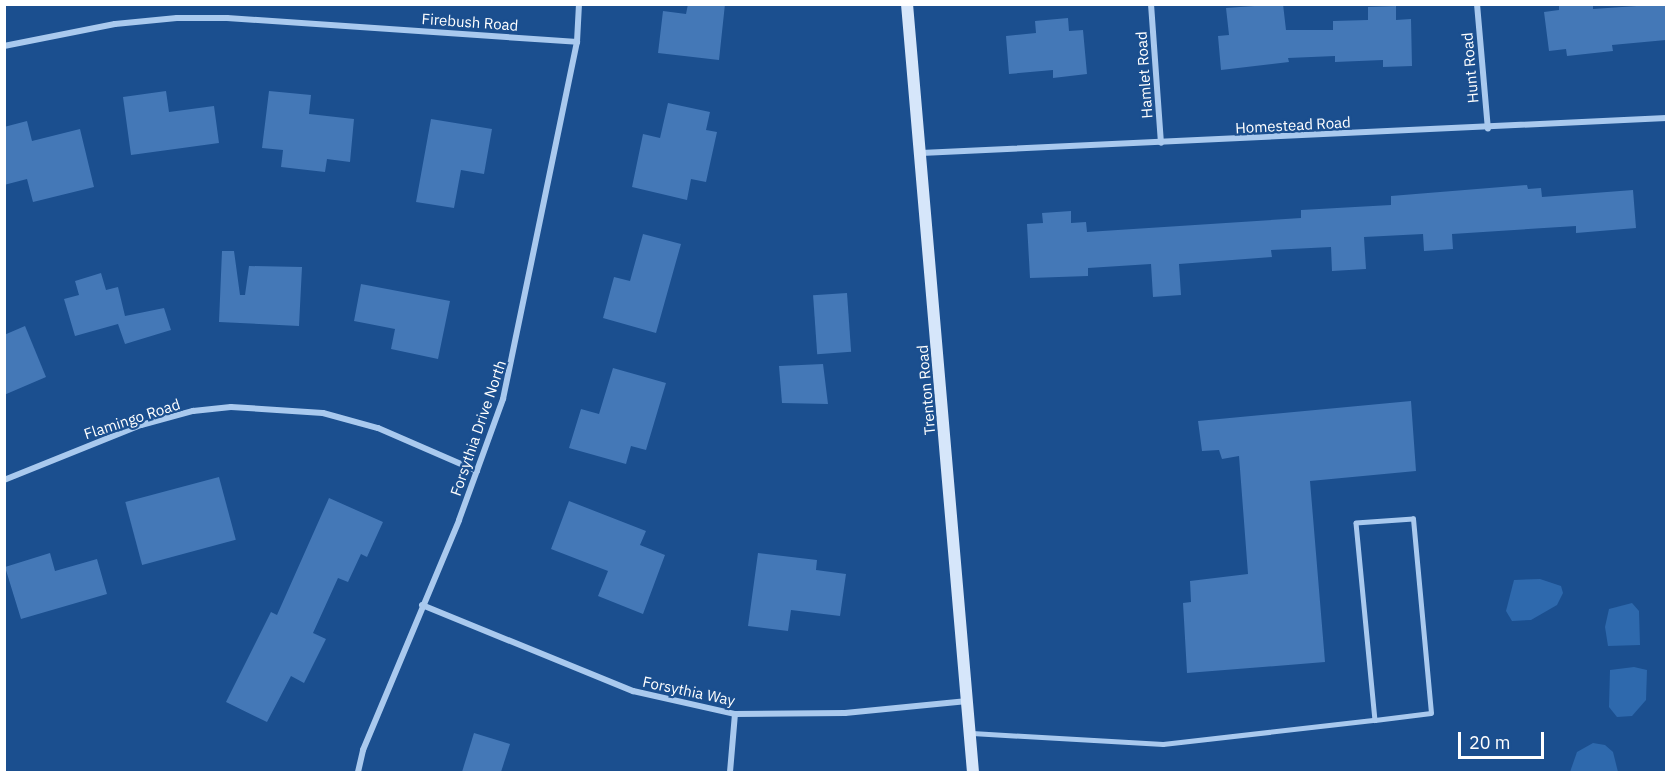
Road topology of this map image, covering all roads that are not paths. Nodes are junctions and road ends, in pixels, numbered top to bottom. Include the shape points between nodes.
1 (579, 4) edge
2 (907, 4) edge
3 (1151, 4) edge
4 (1477, 4) edge
5 (577, 42) junction
6 (4, 46) edge
7 (1666, 118) edge
8 (1488, 129) junction
9 (1161, 143) junction
10 (921, 153) junction
11 (477, 471) junction
12 (4, 480) edge
13 (422, 605) junction
14 (967, 701) junction
15 (735, 714) junction
16 (1375, 720) junction
17 (969, 732) junction
18 (358, 772) edge
19 (730, 772) edge
20 (973, 772) edge

1 - 5 street, Forsythia Drive North
2 - 10 main road, Trenton Road
3 - 9 street, Hamlet Road
4 - 8 street, Hunt Road
5 - 6 street, Firebush Road via 177,18 115,24
5 - 11 street, Forsythia Drive North via 515,355
7 - 8 street, Homestead Road
8 - 9 street, Homestead Road
9 - 10 street, Homestead Road
10 - 14 main road, Trenton Road
11 - 12 street, Flamingo Road via 378,428 323,413 231,407 193,411 141,425
11 - 13 street, Forsythia Drive North
13 - 15 street, Forsythia Way via 633,691
13 - 18 street, Forsythia Drive North via 363,750
14 - 15 street, Forsythia Way via 845,713
14 - 17 main road, Trenton Road
15 - 19 street
16 - 16 lane via 1431,713 1413,519 1356,523
16 - 17 lane via 1163,744
17 - 20 main road, Trenton Road

